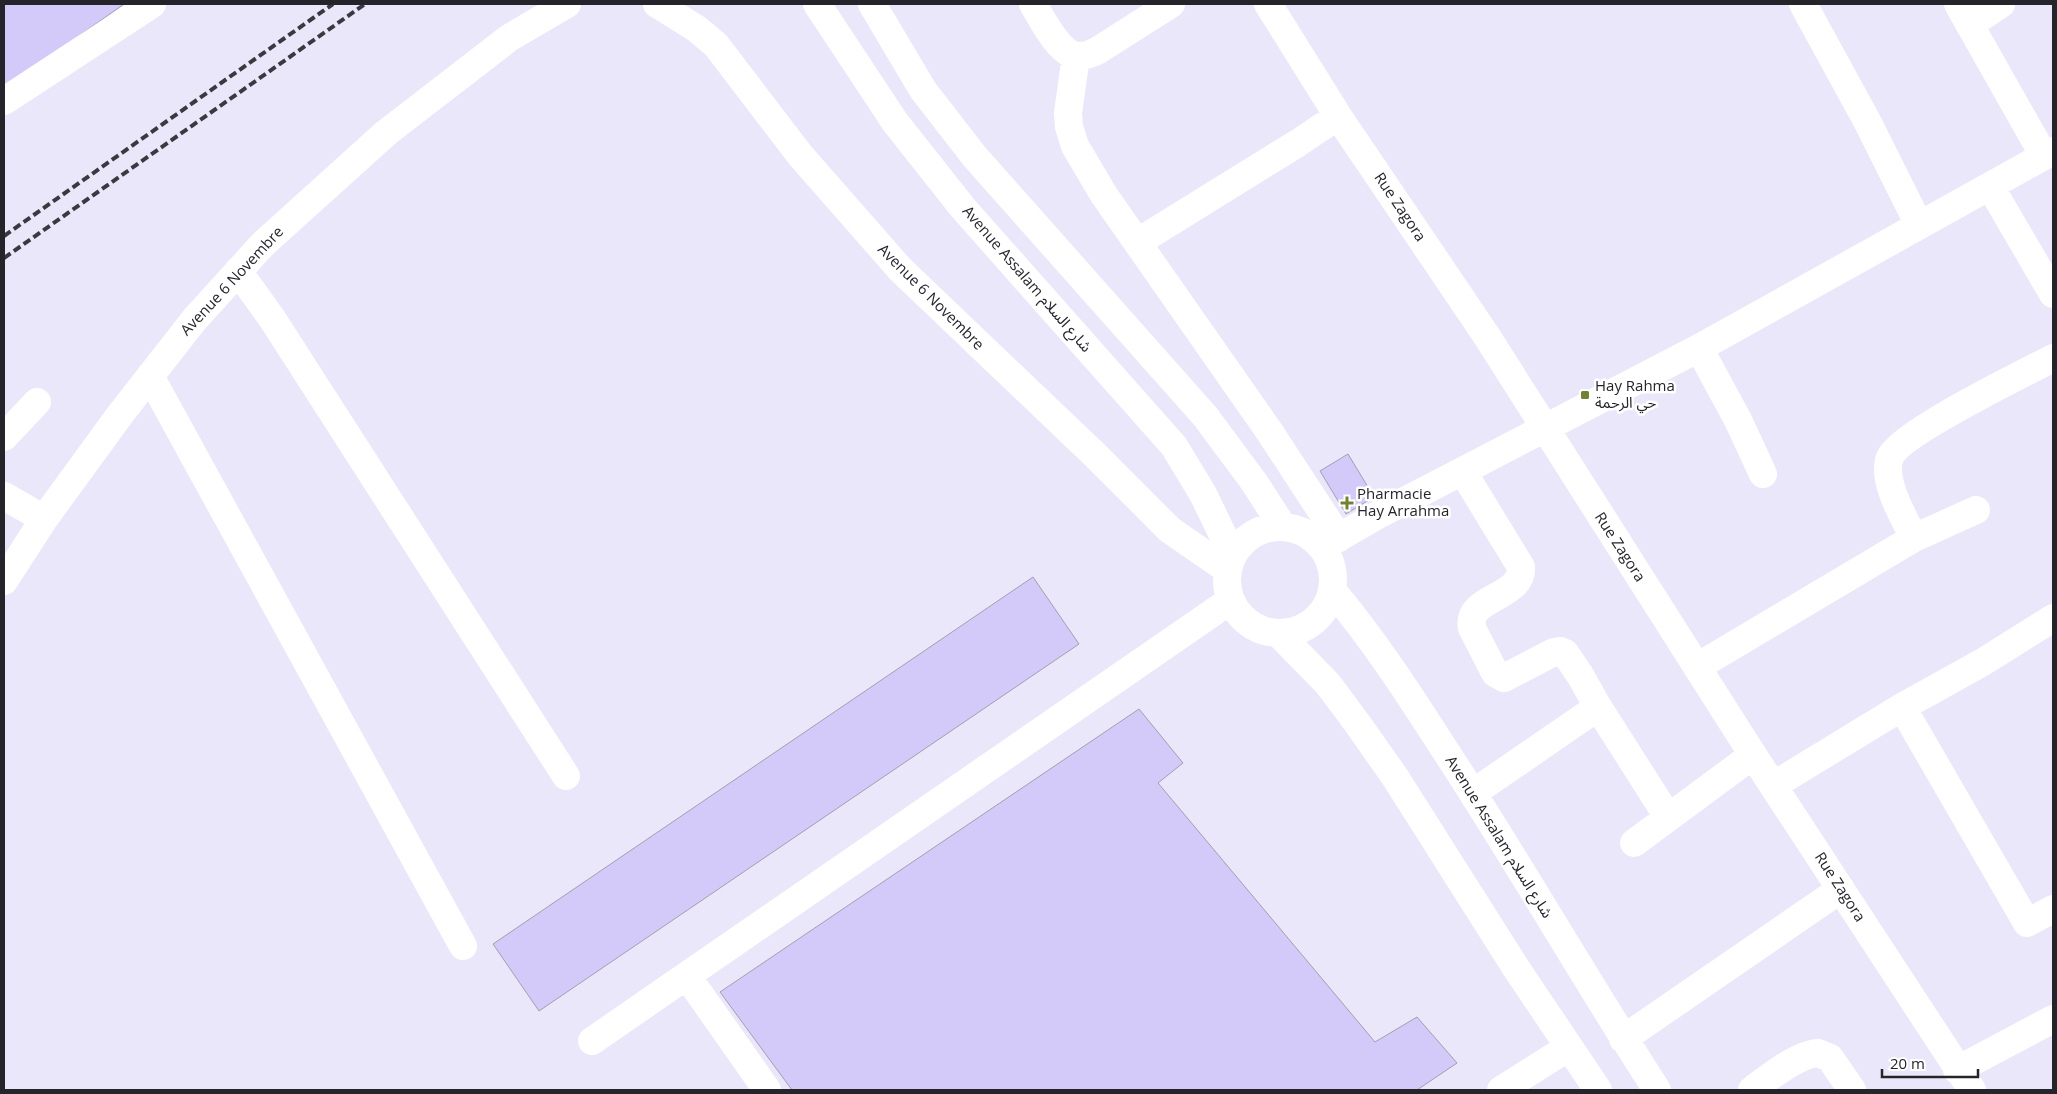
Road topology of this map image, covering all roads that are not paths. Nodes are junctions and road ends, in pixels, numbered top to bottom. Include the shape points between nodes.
1 (152, 4) edge
2 (567, 4) edge
3 (657, 4) edge
4 (817, 4) edge
5 (872, 4) edge
6 (1033, 4) edge
7 (1171, 4) edge
8 (1268, 4) edge
9 (1803, 4) edge
10 (2001, 4) edge
11 (1964, 15) edge
12 (1076, 56) junction
13 (4, 101) edge
14 (1338, 116) junction
15 (2049, 154) edge
16 (1990, 186) junction
17 (1919, 225) junction
18 (1138, 242) junction
19 (238, 271) junction
20 (2053, 294) edge
21 (1700, 348) junction
22 (2053, 358) edge
23 (150, 376) junction
24 (37, 402) dead end
25 (1545, 429) junction
26 (4, 437) edge
27 (1463, 472) junction
28 (1763, 474) dead end
29 (1194, 479) junction
30 (4, 496) edge
31 (1976, 510) dead end
32 (1154, 515) junction
33 (44, 519) junction
34 (1282, 527) junction
35 (1914, 538) junction
36 (1330, 542) junction
37 (1230, 563) junction
38 (4, 581) edge
39 (1332, 590) junction
40 (1231, 600) junction
41 (2053, 618) edge
42 (1278, 633) junction
43 (1697, 667) junction
44 (1902, 706) junction
45 (1598, 707) junction
46 (1754, 755) junction
47 (566, 776) dead end
48 (1774, 784) junction
49 (1473, 793) junction
50 (1668, 817) junction
51 (1634, 842) dead end
52 (1841, 889) junction
53 (2053, 909) edge
54 (463, 946) dead end
55 (687, 976) junction
56 (2053, 1019) edge
57 (1623, 1039) junction
58 (592, 1041) dead end
59 (1569, 1048) junction
60 (1968, 1085) edge
61 (767, 1090) edge
62 (1501, 1090) edge
63 (1598, 1090) edge
64 (1657, 1090) edge
65 (1752, 1090) edge
66 (1852, 1090) edge

1 - 13 street
2 - 19 street, Avenue 6 Novembre via 509,38 386,133 263,244
3 - 32 street, Avenue 6 Novembre via 716,45 800,155 900,269
4 - 29 street, Avenue Assalam شارع السلام via 901,130 963,208 1174,446
5 - 34 street via 929,98 975,157 1205,416 1254,482
6 - 12 street via 1054,39
7 - 12 street via 1097,51
8 - 14 street, Rue Zagora
9 - 17 street
10 - 11 street
11 - 15 street
12 - 18 street via 1068,127 1075,146 1104,195
14 - 18 street
14 - 25 street, Rue Zagora via 1486,335
15 - 16 street
16 - 17 street
16 - 20 street
17 - 21 street
18 - 36 street via 1269,431
19 - 23 street, Avenue 6 Novembre
19 - 47 street via 273,320
21 - 25 street
21 - 28 street
22 - 35 street via 1930,424 1896,447 1889,458 1888,476
23 - 33 street, Avenue 6 Novembre
23 - 54 street
24 - 26 street
25 - 27 street
25 - 43 street, Rue Zagora
27 - 36 street
27 - 45 street via 1521,567 1516,582 1472,613 1470,620 1495,673 1504,678 1562,651
29 - 32 street via 1197,501 1189,520 1176,525
29 - 37 street, Avenue Assalam شارع السلام
30 - 33 street
31 - 35 street
32 - 37 street, Avenue 6 Novembre via 1194,548
33 - 38 street, Avenue 6 Novembre
34 - 36 street
34 - 37 street via 1253,534 1241,544
35 - 43 street
36 - 39 street
37 - 40 street via 1227,586
39 - 42 street via 1319,616 1307,626 1293,632
39 - 49 street, Avenue Assalam شارع السلام via 1386,660
40 - 42 street via 1238,613 1250,623
40 - 55 street
41 - 44 street via 1983,662
42 - 59 street via 1328,684 1358,723
43 - 46 street, Rue Zagora
44 - 48 street
44 - 53 street via 2027,923
45 - 49 street
45 - 50 street
46 - 48 street, Rue Zagora
46 - 50 street
48 - 52 street, Rue Zagora
49 - 57 street, Avenue Assalam شارع السلام
50 - 51 street
52 - 57 street
52 - 60 street, Rue Zagora
55 - 58 street
55 - 61 street
56 - 60 street
57 - 64 street, Avenue Assalam شارع السلام
59 - 62 street
59 - 63 street
65 - 66 street via 1793,1063 1818,1053 1830,1058

